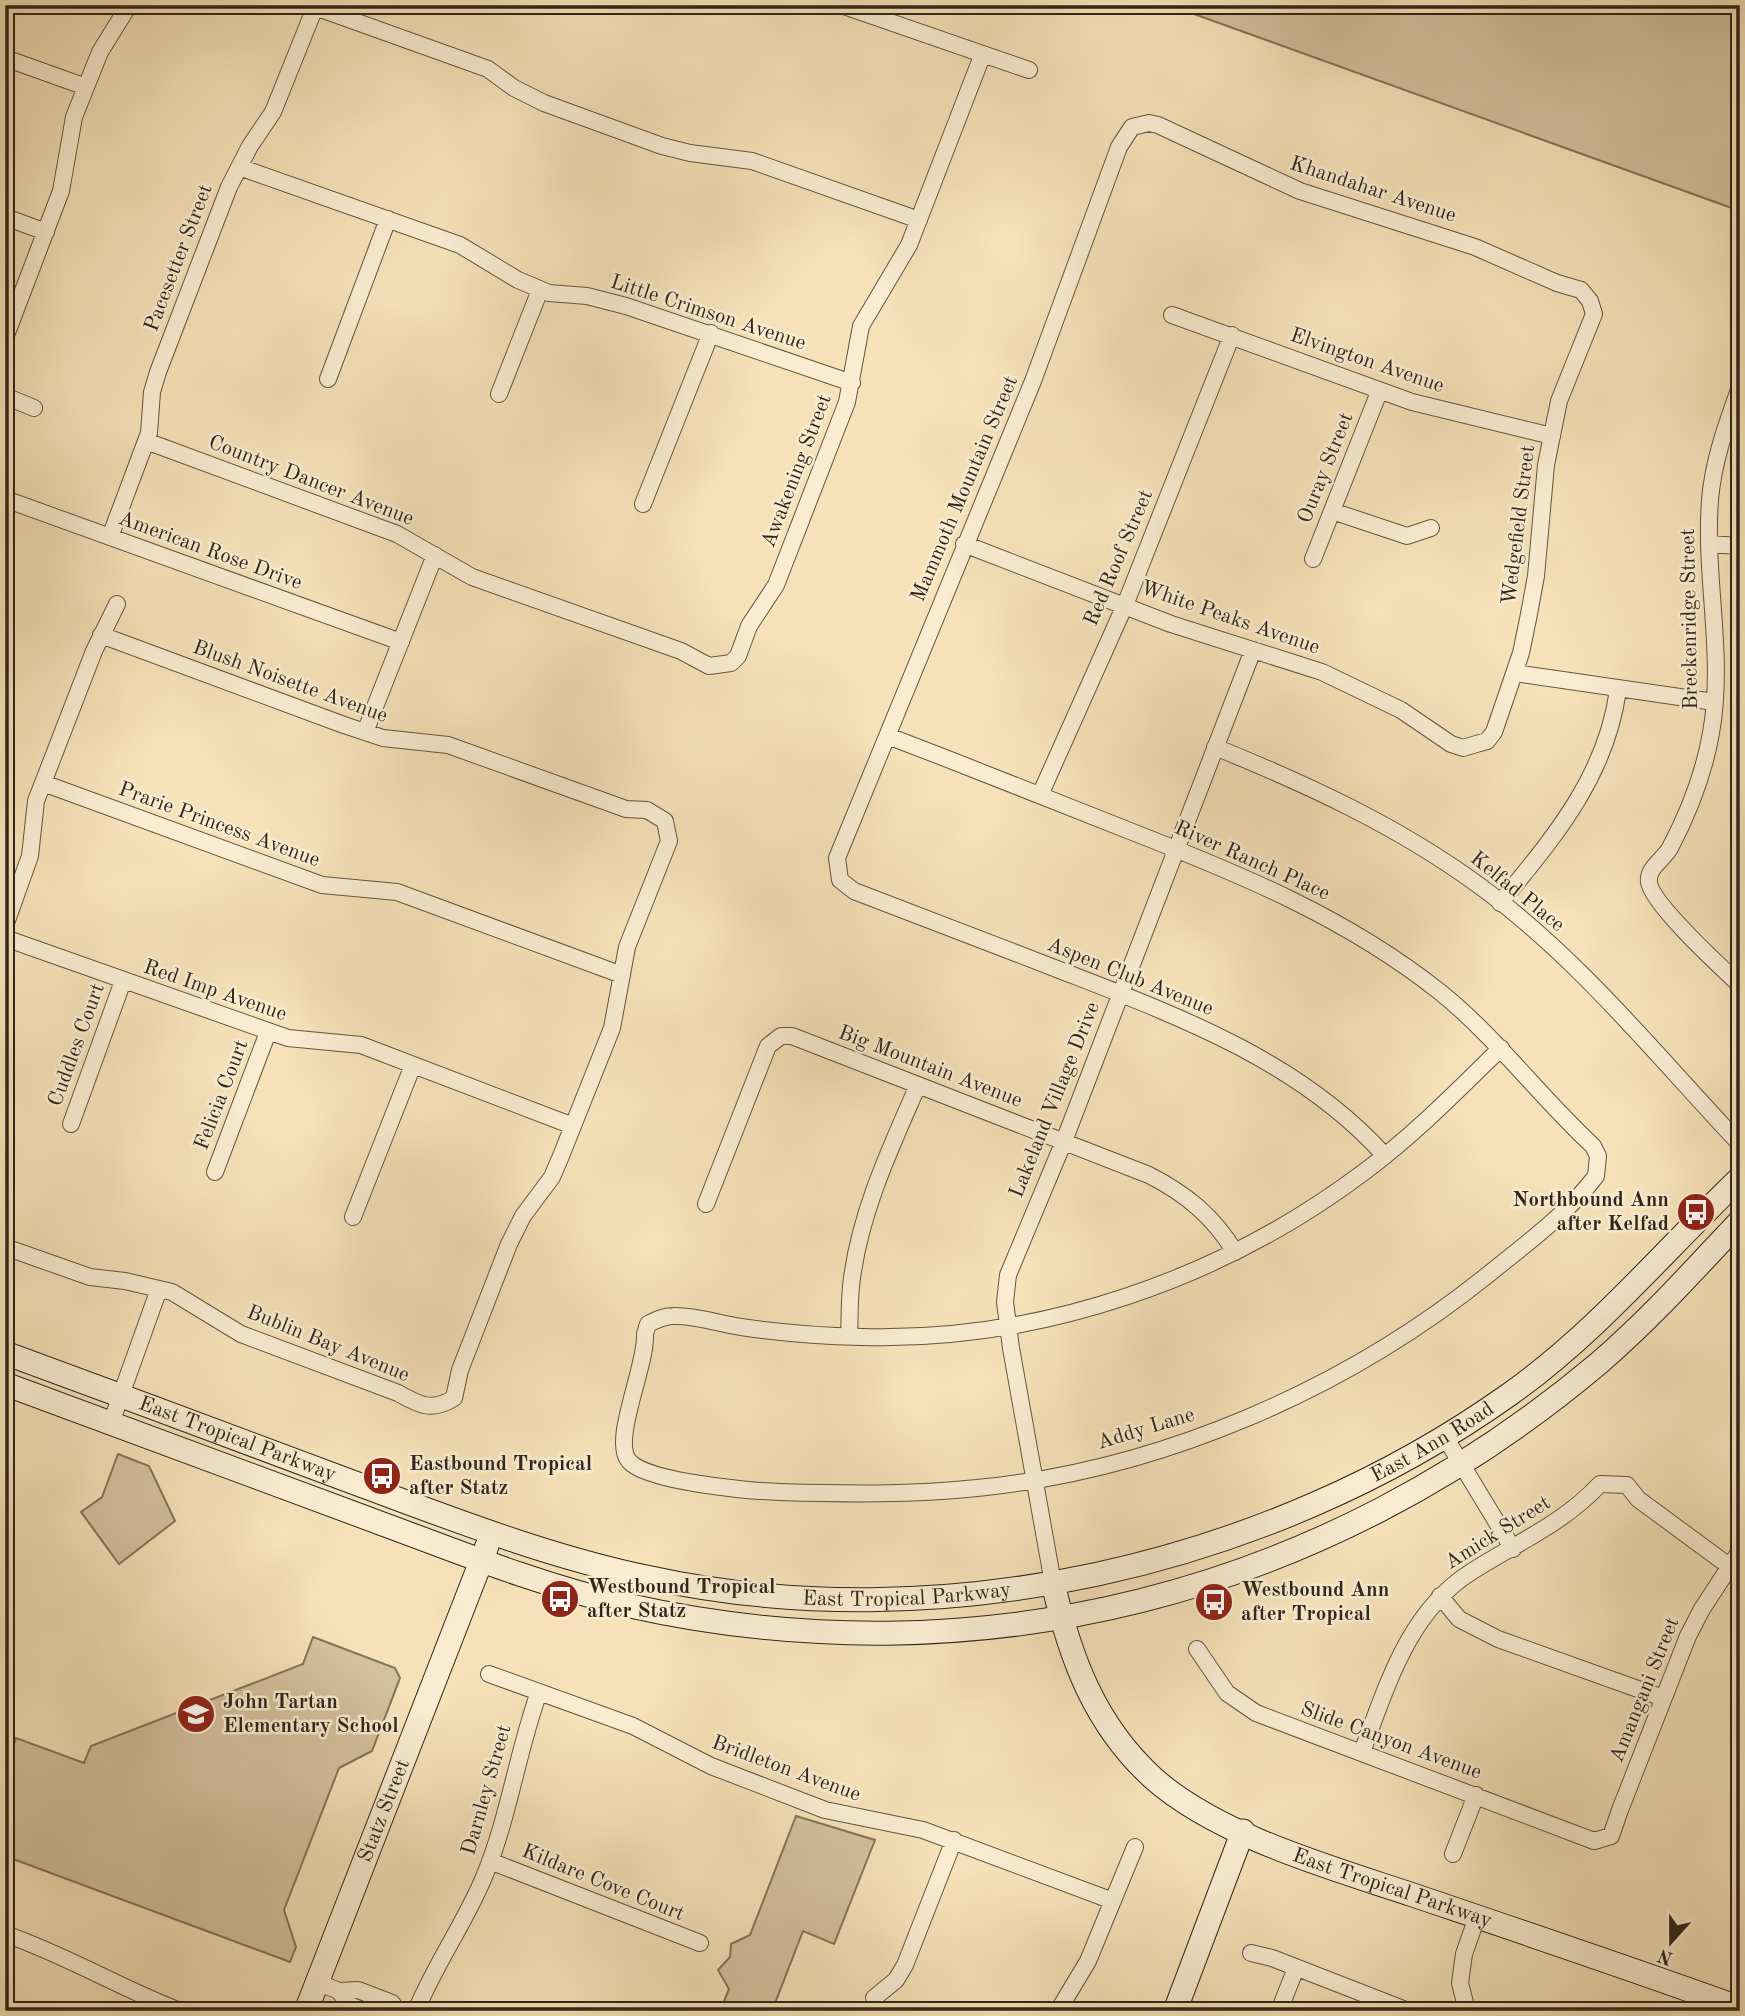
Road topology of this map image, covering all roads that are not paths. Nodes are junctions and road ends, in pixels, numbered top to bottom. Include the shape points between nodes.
1 (130, 5) edge
2 (841, 5) edge
3 (315, 6) edge
4 (982, 56) junction
5 (5, 58) edge
6 (1030, 71) dead end
7 (86, 87) junction
8 (1140, 124) joint
9 (239, 167) junction
10 (5, 216) edge
11 (388, 219) junction
12 (919, 220) junction
13 (46, 232) junction
14 (540, 290) junction
15 (1590, 301) joint
16 (1172, 315) dead end
17 (711, 333) junction
18 (1232, 335) junction
19 (5, 338) edge
20 (328, 379) dead end
21 (852, 383) junction
22 (1740, 387) edge
23 (1379, 392) junction
24 (499, 394) dead end
25 (5, 396) edge
26 (34, 408) dead end
27 (1552, 436) junction
28 (146, 442) junction
29 (5, 499) edge
30 (643, 504) dead end
31 (1332, 511) junction
32 (1432, 528) dead end
33 (110, 537) junction
34 (964, 544) junction
35 (1709, 544) junction
36 (1740, 546) edge
37 (435, 555) junction
38 (1313, 559) dead end
39 (117, 604) dead end
40 (1125, 605) junction
41 (101, 635) junction
42 (401, 642) junction
43 (1253, 650) junction
44 (731, 663) joint
45 (1515, 673) junction
46 (1618, 690) junction
47 (1714, 702) junction
48 (365, 732) junction
49 (888, 736) junction
50 (1473, 745) joint
51 (1214, 747) junction
52 (43, 783) junction
53 (1040, 795) junction
54 (1175, 849) junction
55 (839, 875) joint
56 (1500, 903) junction
57 (5, 926) edge
58 (5, 938) edge
59 (622, 975) junction
60 (123, 981) junction
61 (1740, 985) edge
62 (1120, 993) junction
63 (268, 1032) junction
64 (1501, 1048) junction
65 (413, 1065) junction
66 (918, 1085) junction
67 (71, 1124) dead end
68 (573, 1126) junction
69 (1064, 1141) junction
70 (1740, 1144) edge
71 (1385, 1156) junction
72 (1597, 1167) joint
73 (215, 1172) dead end
74 (1740, 1178) edge
75 (706, 1204) dead end
76 (353, 1217) dead end
77 (1740, 1221) edge
78 (5, 1247) edge
79 (1235, 1252) junction
80 (159, 1289) junction
81 (1008, 1326) junction
82 (849, 1337) junction
83 (5, 1353) edge
84 (5, 1384) edge
85 (121, 1396) junction
86 (111, 1423) junction
87 (1445, 1437) junction
88 (1461, 1463) junction
89 (1033, 1480) junction
90 (492, 1533) junction
91 (1513, 1549) junction
92 (1740, 1551) edge
93 (482, 1560) junction
94 (1729, 1566) junction
95 (1052, 1583) junction
96 (1440, 1597) junction
97 (1061, 1620) junction
98 (1197, 1649) dead end
99 (489, 1674) dead end
100 (539, 1692) junction
101 (1663, 1698) junction
102 (1362, 1752) junction
103 (1476, 1795) junction
104 (1243, 1831) junction
105 (954, 1840) junction
106 (1594, 1841) joint
107 (1135, 1847) dead end
108 (1453, 1854) dead end
109 (490, 1861) junction
110 (1113, 1901) junction
111 (1476, 1917) junction
112 (6, 1936) edge
113 (700, 1943) dead end
114 (1251, 1953) dead end
115 (1296, 1968) junction
116 (317, 1982) junction
117 (339, 1991) junction
118 (874, 1998) dead end
119 (1740, 2008) edge
120 (180, 2011) edge
121 (306, 2011) edge
122 (365, 2011) edge
123 (397, 2011) edge
124 (416, 2011) edge
125 (1058, 2011) edge
126 (1175, 2011) edge
127 (1279, 2011) edge
128 (1408, 2011) edge
129 (1467, 2011) edge

1 - 7 street via 100,52
2 - 4 street
3 - 9 street, Pacesetter Street via 278,101
3 - 12 street via 488,68 544,103 662,146 752,161
4 - 6 street
4 - 12 street, Awakening Street
5 - 7 street
7 - 13 street via 74,117 66,174
8 - 15 street, Khandahar Avenue via 1158,125 1300,191 1475,247 1581,290
8 - 34 street, Mammoth Mountain Street via 1132,127 1119,148 1033,381
9 - 11 street, Little Crimson Avenue
9 - 28 street, Pacesetter Street via 204,246 158,372
10 - 13 street
11 - 14 street, Little Crimson Avenue via 472,250
11 - 20 street
12 - 21 street, Awakening Street via 861,326
13 - 19 street
14 - 17 street, Little Crimson Avenue via 604,299
14 - 24 street
15 - 27 street, Wedgefield Street via 1594,314 1567,377
16 - 18 street, Elvington Avenue
17 - 21 street, Little Crimson Avenue
17 - 30 street
18 - 23 street, Elvington Avenue
18 - 40 street, Red Roof Street
21 - 44 street, Awakening Street via 776,585
22 - 35 street, Breckenridge Street via 1712,484
23 - 27 street, Elvington Avenue
23 - 31 street, Ouray Street
25 - 26 street
27 - 45 street, Wedgefield Street via 1536,576
28 - 33 street, Pacesetter Street
28 - 37 street, Country Dancer Avenue via 397,534
29 - 33 street, American Rose Drive
31 - 32 street via 1407,536
31 - 38 street, Ouray Street
33 - 42 street, American Rose Drive
34 - 40 street, White Peaks Avenue
34 - 49 street, Mammoth Mountain Street
35 - 36 street
35 - 47 street, Breckenridge Street
37 - 42 street
37 - 44 street, Country Dancer Avenue via 472,577 681,651 709,666
39 - 41 street
40 - 43 street, White Peaks Avenue
40 - 53 street, Red Roof Street
41 - 48 street, Blush Noisette Avenue
41 - 52 street
42 - 48 street
43 - 50 street, White Peaks Avenue via 1304,665 1369,694 1451,744
43 - 51 street, Lakeland Village Drive
45 - 46 street
45 - 50 street, Wedgefield Street via 1494,732 1487,741
46 - 47 street
46 - 56 street via 1604,748 1579,802
47 - 61 street, Breckenridge Street via 1712,732 1698,783 1674,840 1650,871 1648,881 1658,900
48 - 59 street, Blush Noisette Avenue via 397,741 448,746 626,808 647,810 665,821 669,841 627,947
49 - 53 street, River Ranch Place
49 - 55 street, Mammoth Mountain Street via 836,858
51 - 54 street, Lakeland Village Drive
51 - 56 street, Kelfad Place via 1322,792 1387,827 1435,855
52 - 57 street via 34,808 30,856
52 - 59 street, Prarie Princess Avenue via 322,885 397,892
53 - 54 street, River Ranch Place
54 - 62 street, Lakeland Village Drive
54 - 64 street, River Ranch Place via 1278,891 1357,934 1439,992
55 - 62 street, Aspen Club Avenue via 854,891
56 - 70 street, Kelfad Place via 1561,954
58 - 60 street, Red Imp Avenue
59 - 68 street via 612,1028
60 - 63 street, Red Imp Avenue
60 - 67 street, Cuddles Court
62 - 69 street, Lakeland Village Drive
62 - 71 street, Aspen Club Avenue via 1270,1063 1329,1103
63 - 65 street, Red Imp Avenue via 361,1045
63 - 73 street, Felicia Court
64 - 71 street
64 - 72 street, River Ranch Place via 1593,1146
65 - 68 street, Red Imp Avenue
65 - 76 street
66 - 69 street, Big Mountain Avenue
66 - 75 street, Big Mountain Avenue via 792,1036 781,1036 768,1046
66 - 82 street via 859,1240 851,1279
68 - 80 street, Bublin Bay Avenue via 552,1177 509,1244 460,1370 454,1398 440,1407 420,1406 398,1392 241,1334 186,1298
69 - 79 street, Big Mountain Avenue via 1180,1192 1220,1228
69 - 81 street, Lakeland Village Drive via 1008,1275
71 - 79 street via 1330,1196
72 - 89 street, Addy Lane via 1589,1185 1474,1287 1331,1378 1167,1447
74 - 87 main road, East Ann Road via 1608,1314 1512,1392
77 - 88 main road, East Ann Road via 1612,1351 1529,1418
78 - 80 street, Bublin Bay Avenue via 90,1277
79 - 81 street via 1125,1296
80 - 85 street
81 - 82 street
81 - 89 street, Lakeland Village Drive
82 - 89 street, Addy Lane via 774,1332 686,1316 648,1324 622,1439 627,1460 657,1475 760,1491 912,1492
83 - 85 main road, East Tropical Parkway
84 - 86 main road, East Tropical Parkway
85 - 86 street
85 - 90 main road, East Tropical Parkway
86 - 93 main road, East Tropical Parkway
87 - 88 street
87 - 95 main road, East Ann Road via 1389,1470 1290,1515 1185,1552
88 - 91 street
88 - 97 main road, East Ann Road via 1374,1513 1266,1562 1176,1593
89 - 95 street, Lakeland Village Drive
90 - 93 main road, Statz Street
90 - 95 main road, East Tropical Parkway via 629,1574 758,1595 861,1599 988,1592
91 - 94 street, Amick Street via 1570,1513 1600,1484 1619,1483
91 - 96 street, Amick Street via 1472,1571
92 - 94 street, Amangani Street
93 - 97 main road, East Tropical Parkway via 627,1605 754,1626 891,1634
93 - 116 main road, Statz Street
94 - 101 street, Amangani Street via 1688,1636
95 - 97 main road, East Tropical Parkway
96 - 101 street via 1459,1619 1498,1639
96 - 102 street, Amick Street via 1404,1647
97 - 104 main road, East Tropical Parkway via 1081,1679 1115,1737 1175,1794
98 - 102 street, Slide Canyon Avenue via 1218,1682 1240,1704
99 - 100 street, Bridleton Avenue
100 - 105 street, Bridleton Avenue via 633,1726 712,1766 825,1810
100 - 109 street, Darnley Street
101 - 106 street, Amangani Street via 1617,1825 1611,1836
102 - 103 street, Slide Canyon Avenue
103 - 106 street, Slide Canyon Avenue
103 - 108 street
104 - 111 main road, East Tropical Parkway via 1337,1870
104 - 126 main road
105 - 110 street, Bridleton Avenue
105 - 118 street via 905,1965 896,1980
107 - 110 street
109 - 113 street, Kildare Cove Court
109 - 124 street, Darnley Street
110 - 125 street via 1088,1961
111 - 119 main road, East Tropical Parkway
111 - 129 street via 1460,1983
112 - 120 street via 90,1968
114 - 115 street
115 - 127 street
115 - 128 street
116 - 117 street
116 - 121 main road, Statz Street
117 - 122 street via 349,2005
117 - 123 street via 358,1990 392,2003

